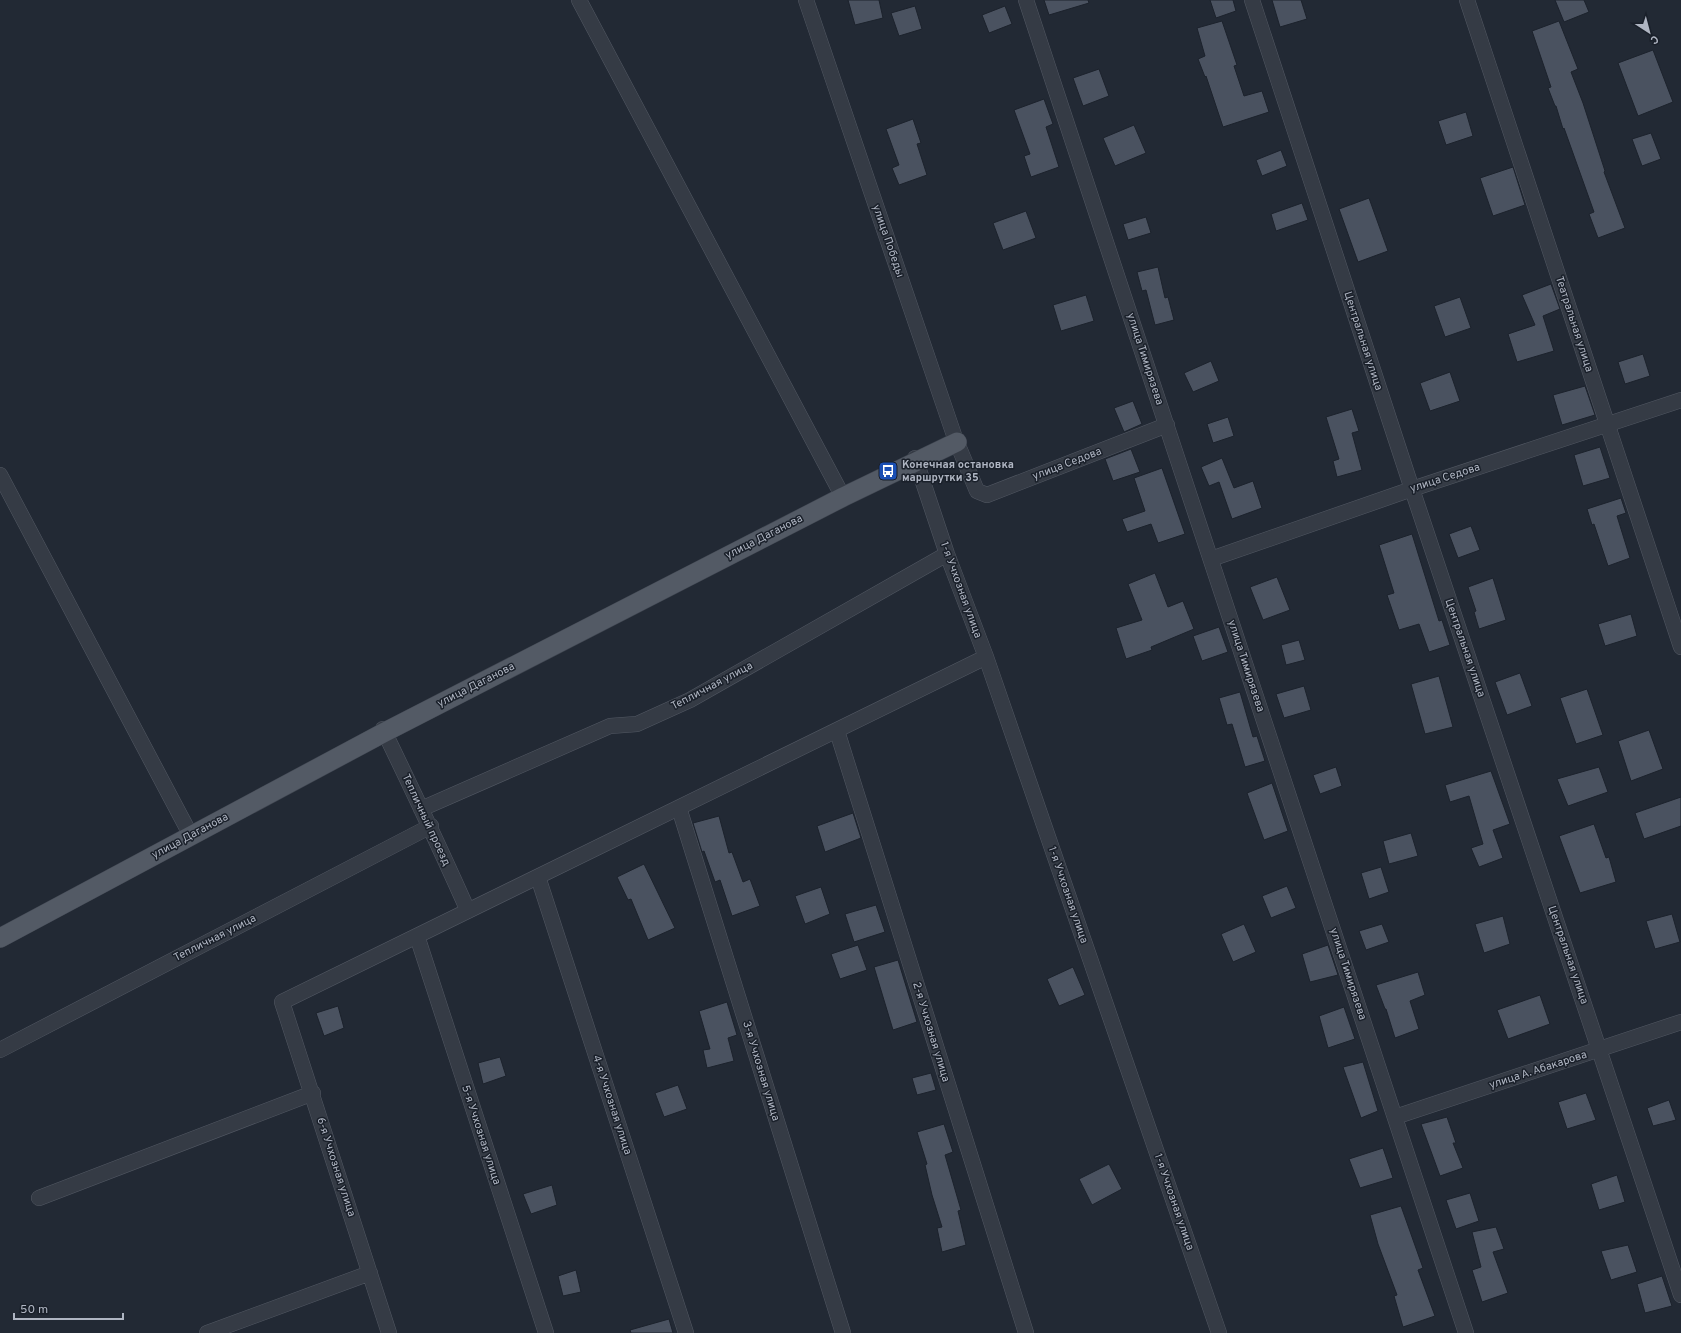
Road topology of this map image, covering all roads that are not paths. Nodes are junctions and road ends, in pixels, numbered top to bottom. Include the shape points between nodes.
1 (580, 0) edge
2 (806, 0) edge
3 (1026, 0) edge
4 (1252, 0) edge
5 (1467, 0) edge
6 (1681, 400) edge
7 (1607, 424) junction
8 (1167, 425) junction
9 (956, 440) junction
10 (916, 460) junction
11 (0, 476) edge
12 (973, 481) joint
13 (1412, 489) junction
14 (842, 495) junction
15 (947, 554) junction
16 (1211, 559) junction
17 (1681, 647) edge
18 (986, 658) junction
19 (384, 730) junction
20 (837, 731) junction
21 (679, 808) junction
22 (421, 809) junction
23 (431, 826) junction
24 (189, 832) junction
25 (538, 877) junction
26 (468, 911) junction
27 (0, 933) edge
28 (417, 936) junction
29 (0, 938) edge
30 (1681, 1022) edge
31 (1600, 1049) junction
32 (0, 1050) edge
33 (313, 1093) junction
34 (1395, 1117) junction
35 (39, 1198) dead end
36 (370, 1273) junction
37 (1681, 1295) edge
38 (207, 1333) edge
39 (389, 1333) edge
40 (546, 1333) edge
41 (686, 1333) edge
42 (843, 1333) edge
43 (1026, 1333) edge
44 (1219, 1333) edge
45 (1466, 1333) edge

1 - 14 street
2 - 9 street, улица Победы
3 - 8 street, улица Тимирязева
4 - 13 street, Центральная улица
5 - 7 street, Театральная улица
6 - 7 street, улица Седова
7 - 13 street, улица Седова
7 - 17 street, Театральная улица
8 - 12 street, улица Седова via 987,495 977,491
8 - 16 street, улица Тимирязева
9 - 10 main road, улица Даганова
9 - 12 street, улица Победы
10 - 14 main road, улица Даганова
10 - 15 street, 1-я Учхозная улица
11 - 24 street
13 - 16 street, улица Седова
13 - 31 street, Центральная улица
14 - 19 main road, улица Даганова
15 - 18 street, 1-я Учхозная улица
15 - 22 street, Тепличная улица via 690,700 636,724 610,726
16 - 34 street, улица Тимирязева
18 - 20 street
18 - 44 street, 1-я Учхозная улица
19 - 22 street, Тепличный проезд
19 - 24 main road, улица Даганова
19 - 29 main road, улица Даганова
20 - 21 street
20 - 43 street, 2-я Учхозная улица
21 - 25 street
21 - 42 street, 3-я Учхозная улица
22 - 23 street, Тепличный проезд
23 - 26 street, Тепличный проезд
23 - 32 street, Тепличная улица
24 - 27 main road, улица Даганова
25 - 26 street
25 - 41 street, 4-я Учхозная улица
26 - 28 street
28 - 33 street, 6-я Учхозная улица via 282,1002
28 - 40 street, 5-я Учхозная улица
30 - 31 street, улица А. Абакарова
31 - 34 street, улица А. Абакарова
31 - 37 street, Центральная улица
33 - 35 street
33 - 36 street, 6-я Учхозная улица
34 - 45 street, улица Тимирязева
36 - 38 street
36 - 39 street, 6-я Учхозная улица

